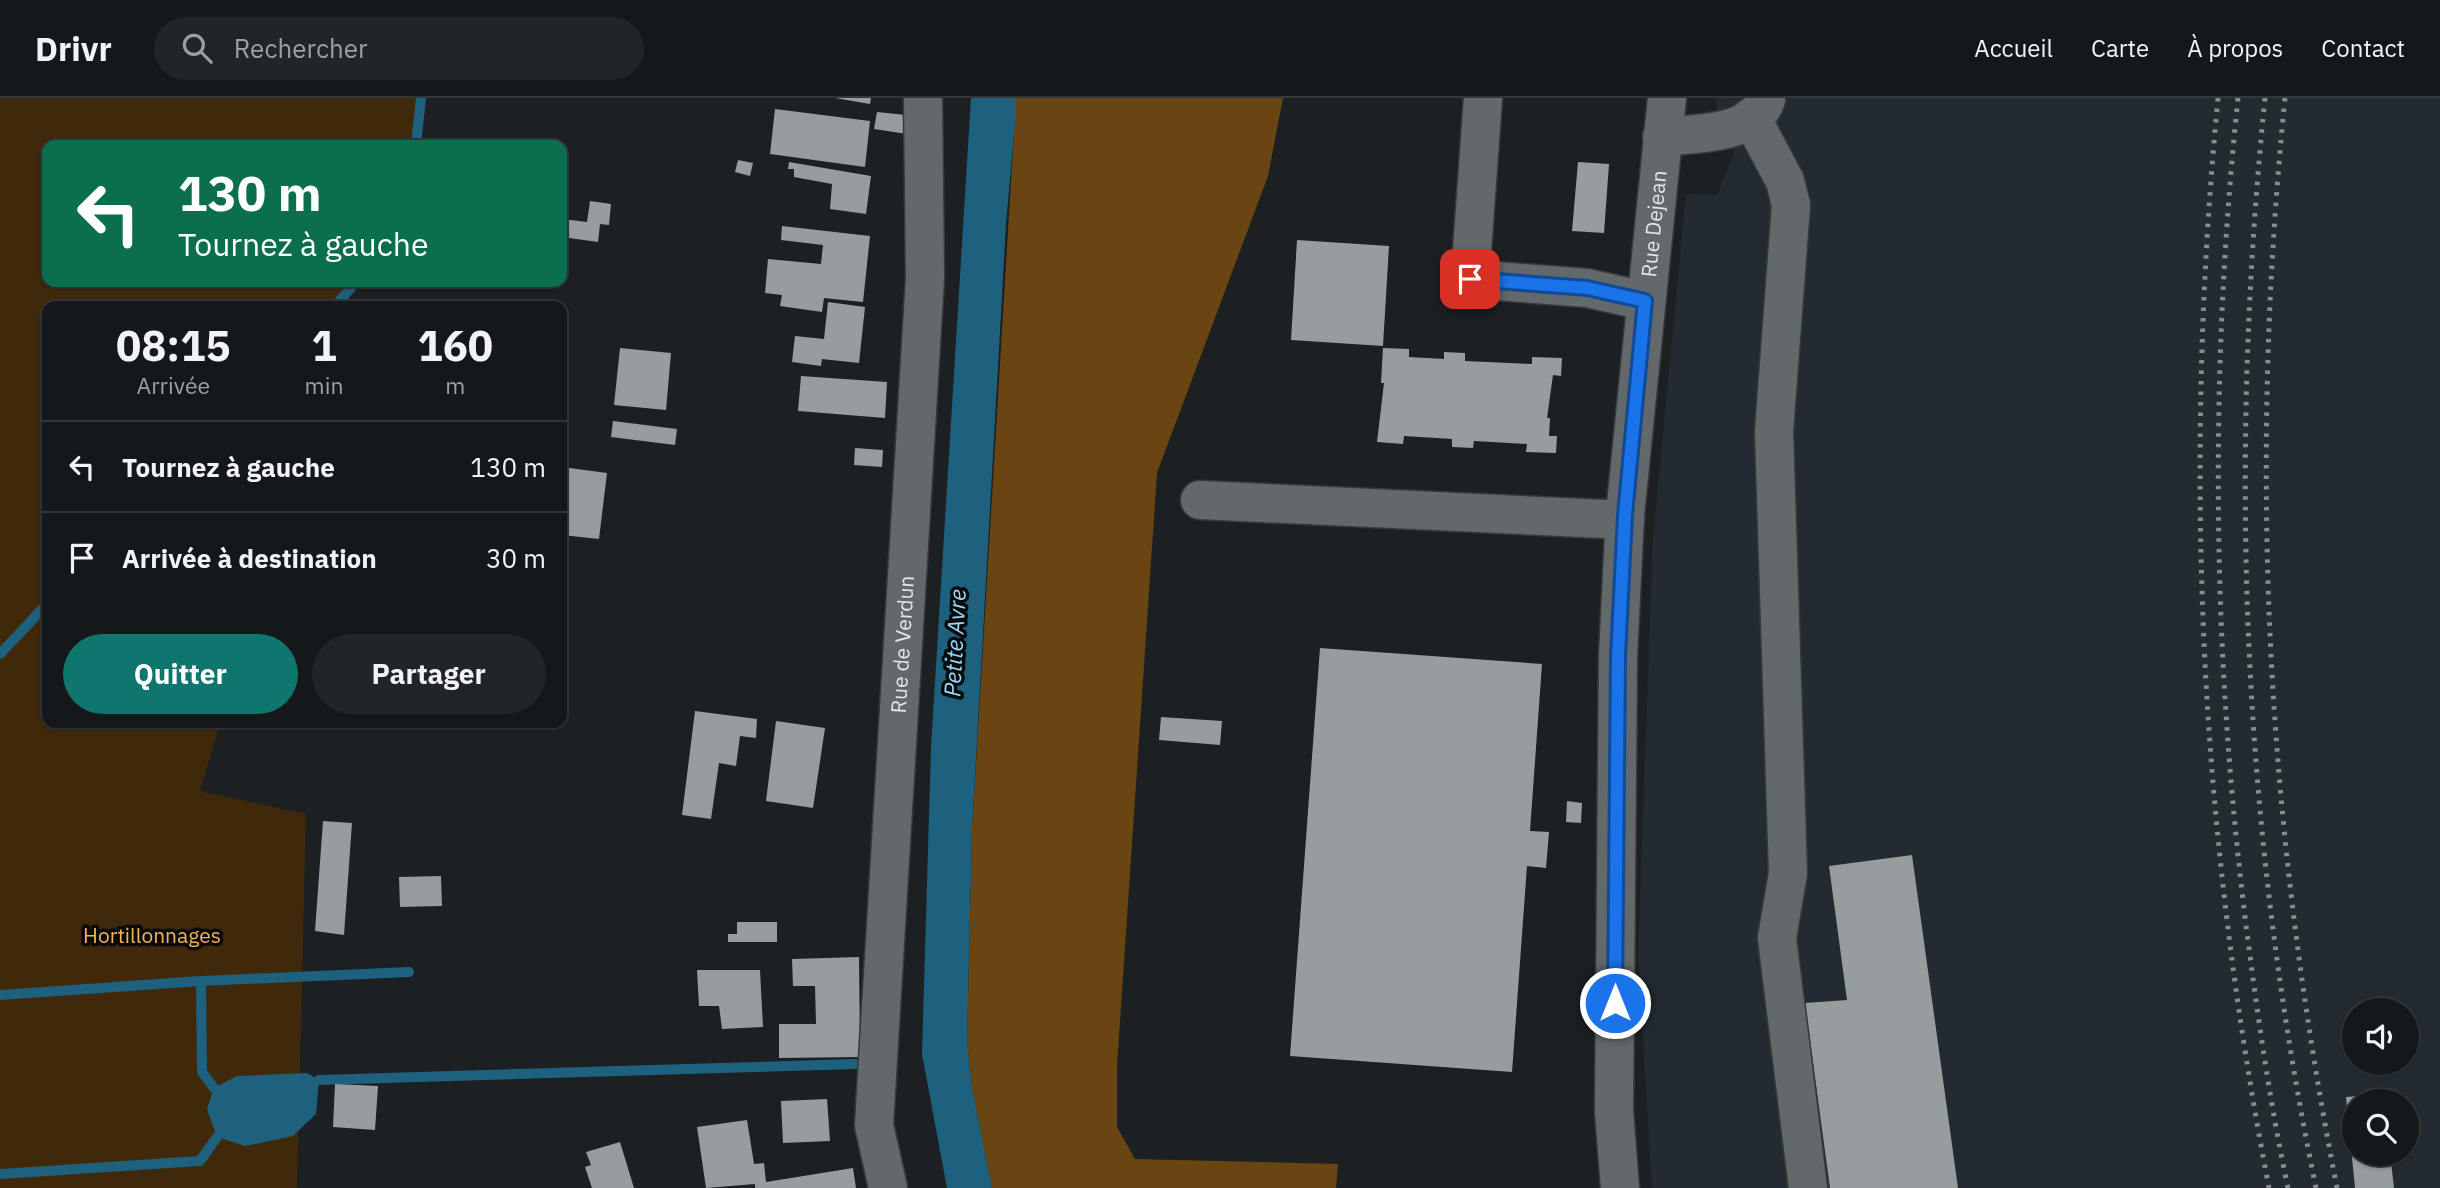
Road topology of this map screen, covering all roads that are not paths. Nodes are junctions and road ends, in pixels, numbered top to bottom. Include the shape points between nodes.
1 (923, 98) edge
2 (1483, 98) edge
3 (1759, 108) edge
4 (1659, 109) edge
5 (1645, 301) junction
6 (1199, 500) dead end
7 (1625, 520) junction
8 (888, 1188) edge
9 (1620, 1188) edge
10 (1808, 1188) edge

1 - 8 street, Rue de Verdun via 925,278 874,1125
2 - 5 street via 1470,279 1587,288
3 - 4 street via 1730,130
3 - 10 street via 1791,205 1774,431 1788,873 1777,938
4 - 5 street, Rue Dejean
5 - 7 street, Rue Dejean
6 - 7 street
7 - 9 street, Rue Dejean via 1615,788 1614,1111

